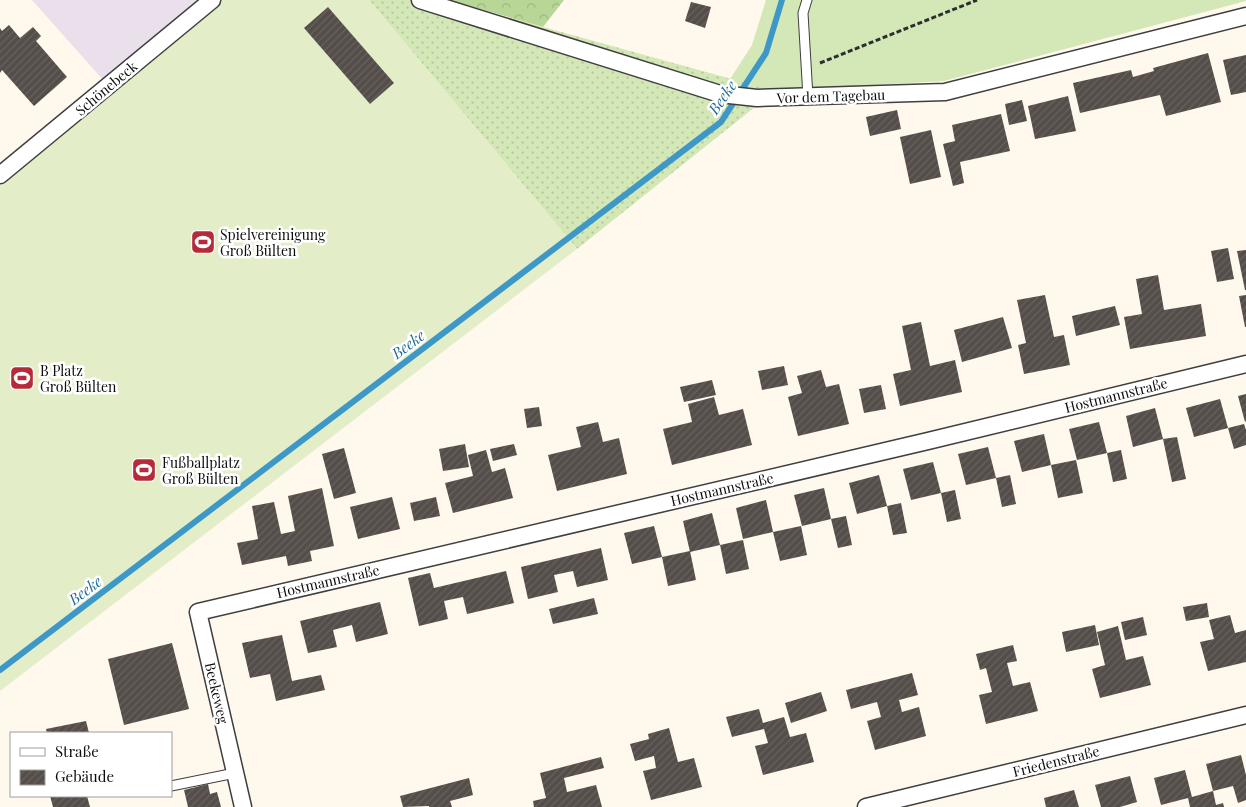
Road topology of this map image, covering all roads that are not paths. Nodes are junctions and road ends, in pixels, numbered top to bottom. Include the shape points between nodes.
1 (212, 0) edge
2 (420, 0) edge
3 (808, 0) edge
4 (1246, 16) edge
5 (808, 97) junction
6 (0, 175) edge
7 (1246, 364) edge
8 (198, 612) joint
9 (1246, 715) edge
10 (235, 773) junction
11 (172, 786) edge
12 (243, 807) edge
13 (866, 807) edge

1 - 6 street, Schönebeck
2 - 5 street, Vor dem Tagebau via 720,94 757,98
3 - 5 lane via 803,13
4 - 5 street, Vor dem Tagebau via 945,92
7 - 8 street, Hostmannstraße
8 - 10 street, Beekeweg
9 - 13 street, Friedenstraße
10 - 11 lane
10 - 12 street, Beekeweg

